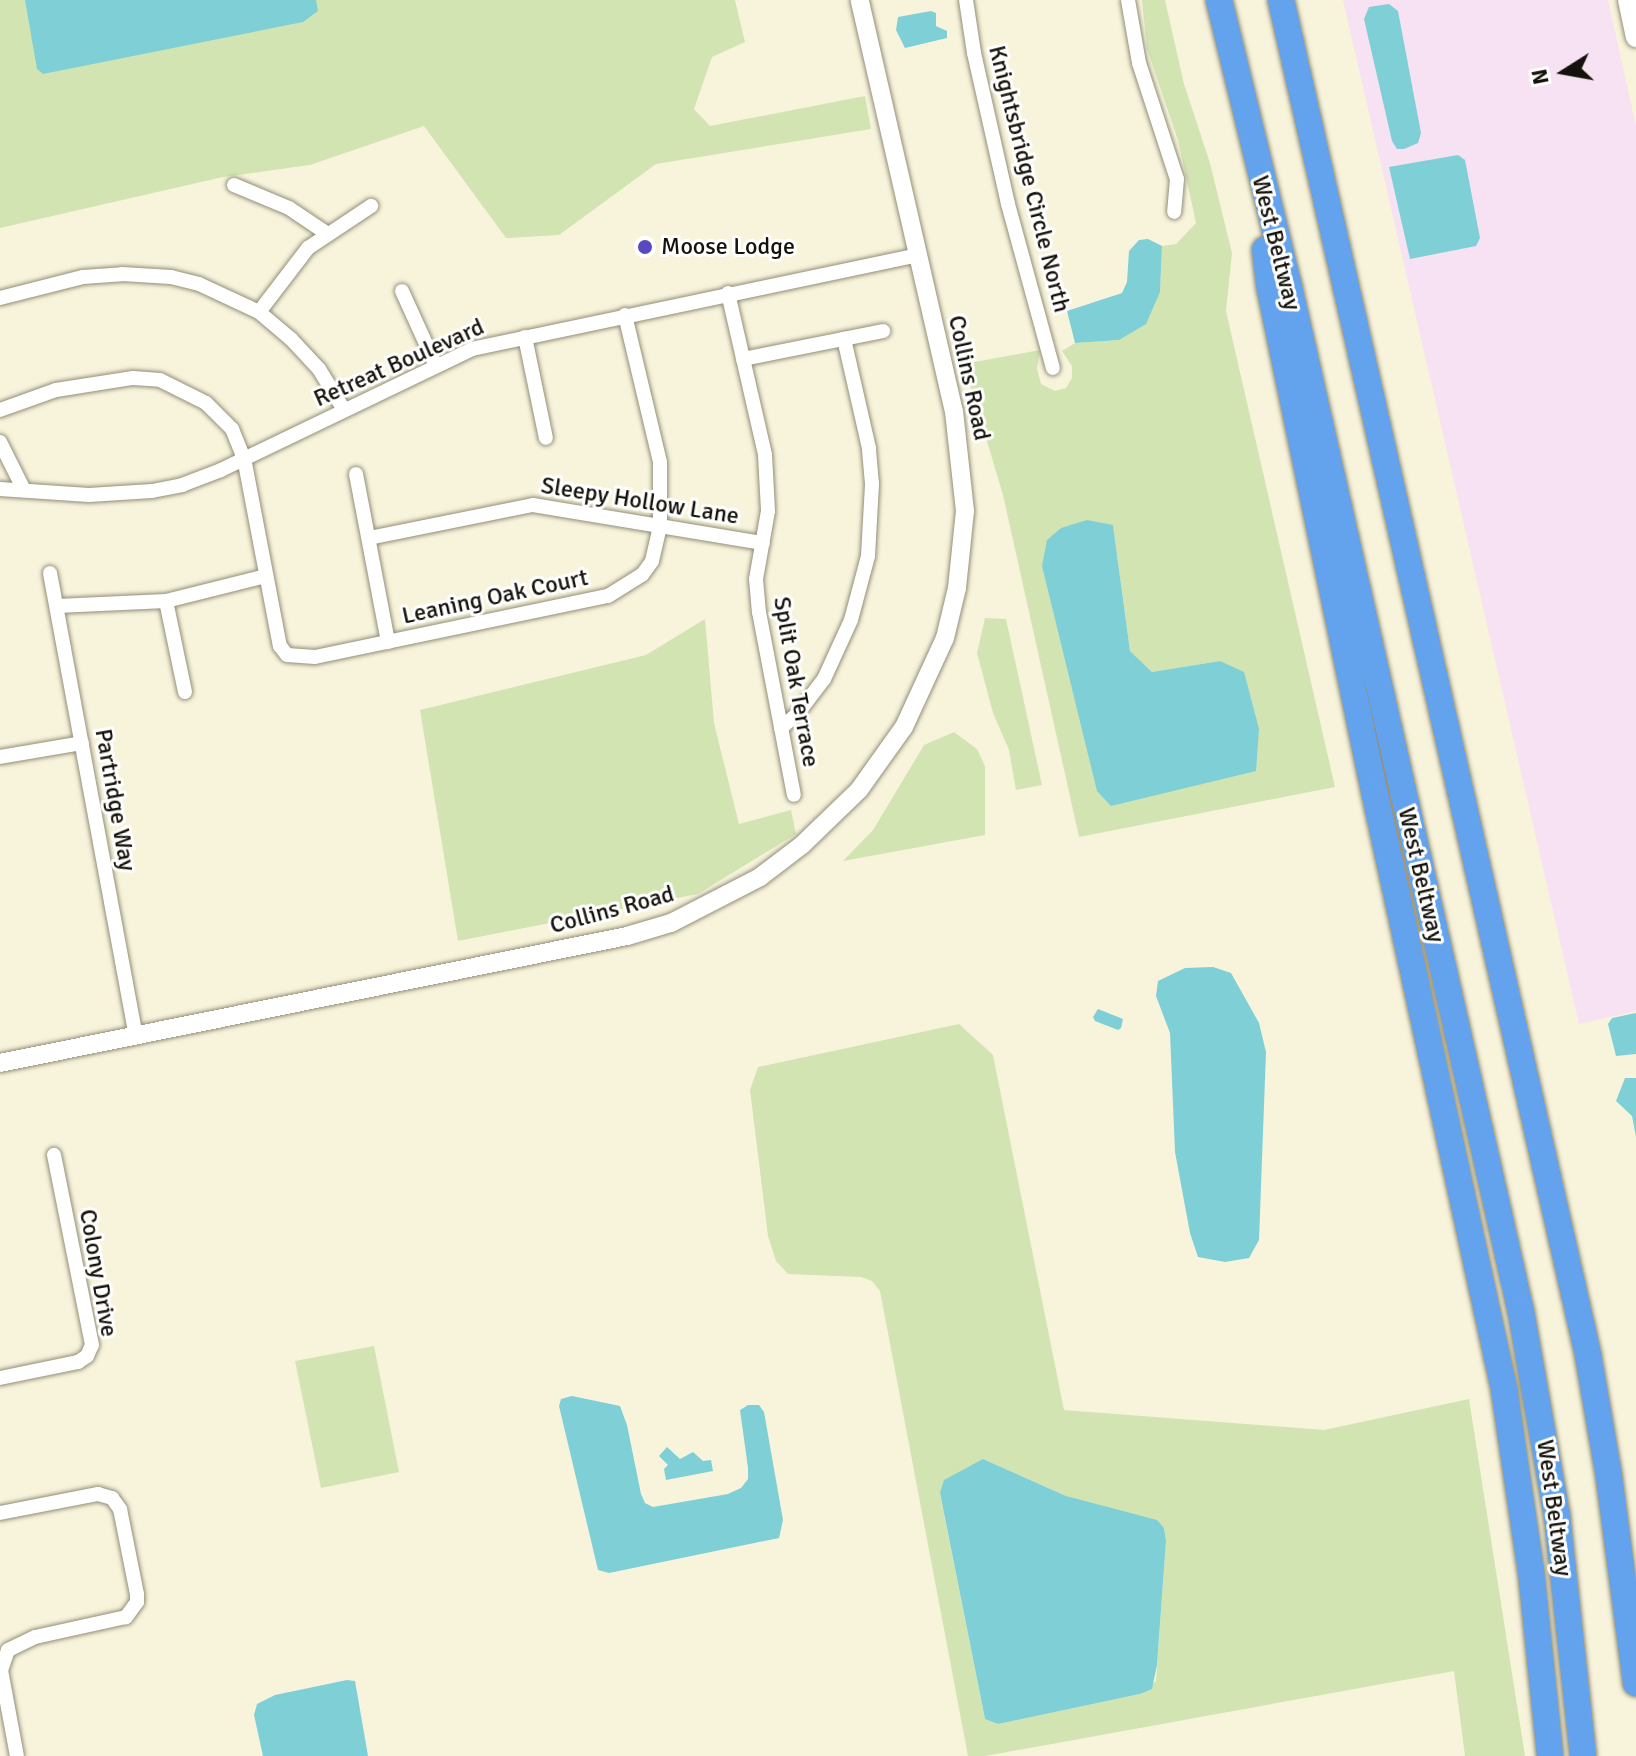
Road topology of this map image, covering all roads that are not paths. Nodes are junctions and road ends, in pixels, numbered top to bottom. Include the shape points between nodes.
1 (860, 0) edge
2 (966, 0) edge
3 (1128, 0) edge
4 (1219, 0) edge
5 (1281, 0) edge
6 (1628, 0) edge
7 (1636, 37) edge
8 (1252, 147) junction
9 (234, 185) dead end
10 (371, 206) dead end
11 (1174, 212) dead end
12 (326, 233) junction
13 (918, 255) junction
14 (402, 291) dead end
15 (728, 293) junction
16 (0, 298) edge
17 (259, 312) junction
18 (625, 315) junction
19 (883, 331) dead end
20 (525, 337) junction
21 (844, 339) junction
22 (743, 359) junction
23 (436, 366) junction
24 (1053, 368) dead end
25 (0, 410) edge
26 (344, 410) junction
27 (546, 438) dead end
28 (0, 442) edge
29 (244, 458) junction
30 (356, 474) dead end
31 (0, 489) edge
32 (24, 490) junction
33 (660, 526) junction
34 (369, 538) junction
35 (763, 543) junction
36 (50, 573) dead end
37 (266, 576) junction
38 (166, 601) junction
39 (57, 606) junction
40 (388, 642) junction
41 (185, 692) dead end
42 (781, 728) junction
43 (82, 743) junction
44 (0, 757) edge
45 (794, 795) dead end
46 (136, 1036) junction
47 (0, 1063) edge
48 (54, 1155) dead end
49 (0, 1378) edge
50 (0, 1513) edge
51 (1636, 1683) edge
52 (17, 1756) edge
53 (1550, 1756) edge
54 (1583, 1756) edge

1 - 13 street, Collins Road
2 - 24 street, Knightsbridge Circle North via 1008,204
3 - 11 street via 1139,63 1177,179
4 - 8 highway, West Beltway
5 - 51 highway via 1588,1355
6 - 7 main road
8 - 53 highway via 1270,289 1504,1389 1531,1571
8 - 54 highway, West Beltway via 1289,287 1518,1299 1557,1516
9 - 12 street via 289,208
10 - 12 street
12 - 17 street via 288,269
13 - 15 street, Retreat Boulevard
13 - 46 street, Collins Road via 960,445 965,511 957,588 945,638 917,702 875,770 839,812 760,877 671,923
14 - 23 street
15 - 18 street, Retreat Boulevard
15 - 22 street, Split Oak Terrace
16 - 17 street via 83,277 141,273 199,284
17 - 26 street via 319,369
18 - 20 street, Retreat Boulevard
18 - 33 street, Leaning Oak Court via 660,462
19 - 21 street
20 - 23 street, Retreat Boulevard via 472,349
20 - 27 street
21 - 22 street
21 - 42 street via 871,472 868,556 851,620 824,679
22 - 35 street, Split Oak Terrace via 765,455 768,511
23 - 26 street, Retreat Boulevard
25 - 29 street, Leaning Oak Court via 102,380 160,380 222,417
26 - 29 street, Retreat Boulevard
28 - 32 street
29 - 32 street, Retreat Boulevard via 182,485 152,491 89,495
29 - 37 street, Leaning Oak Court
30 - 34 street
31 - 32 street, Retreat Boulevard
33 - 34 street, Sleepy Hollow Lane via 533,505
33 - 35 street, Sleepy Hollow Lane
33 - 40 street, Leaning Oak Court via 652,561 642,575 608,596
34 - 40 street
35 - 42 street, Split Oak Terrace via 756,579 759,612
36 - 39 street, Partridge Way
37 - 38 street
37 - 40 street, Leaning Oak Court via 280,646 287,655 315,657
38 - 39 street
38 - 41 street
39 - 43 street, Partridge Way
42 - 45 street, Split Oak Terrace
43 - 44 street
43 - 46 street, Partridge Way
46 - 47 street, Collins Road
48 - 49 street, Colony Drive via 92,1345 78,1362
50 - 52 street via 98,1494 112,1498 120,1509 137,1594 126,1617 35,1637 8,1650 1,1670

